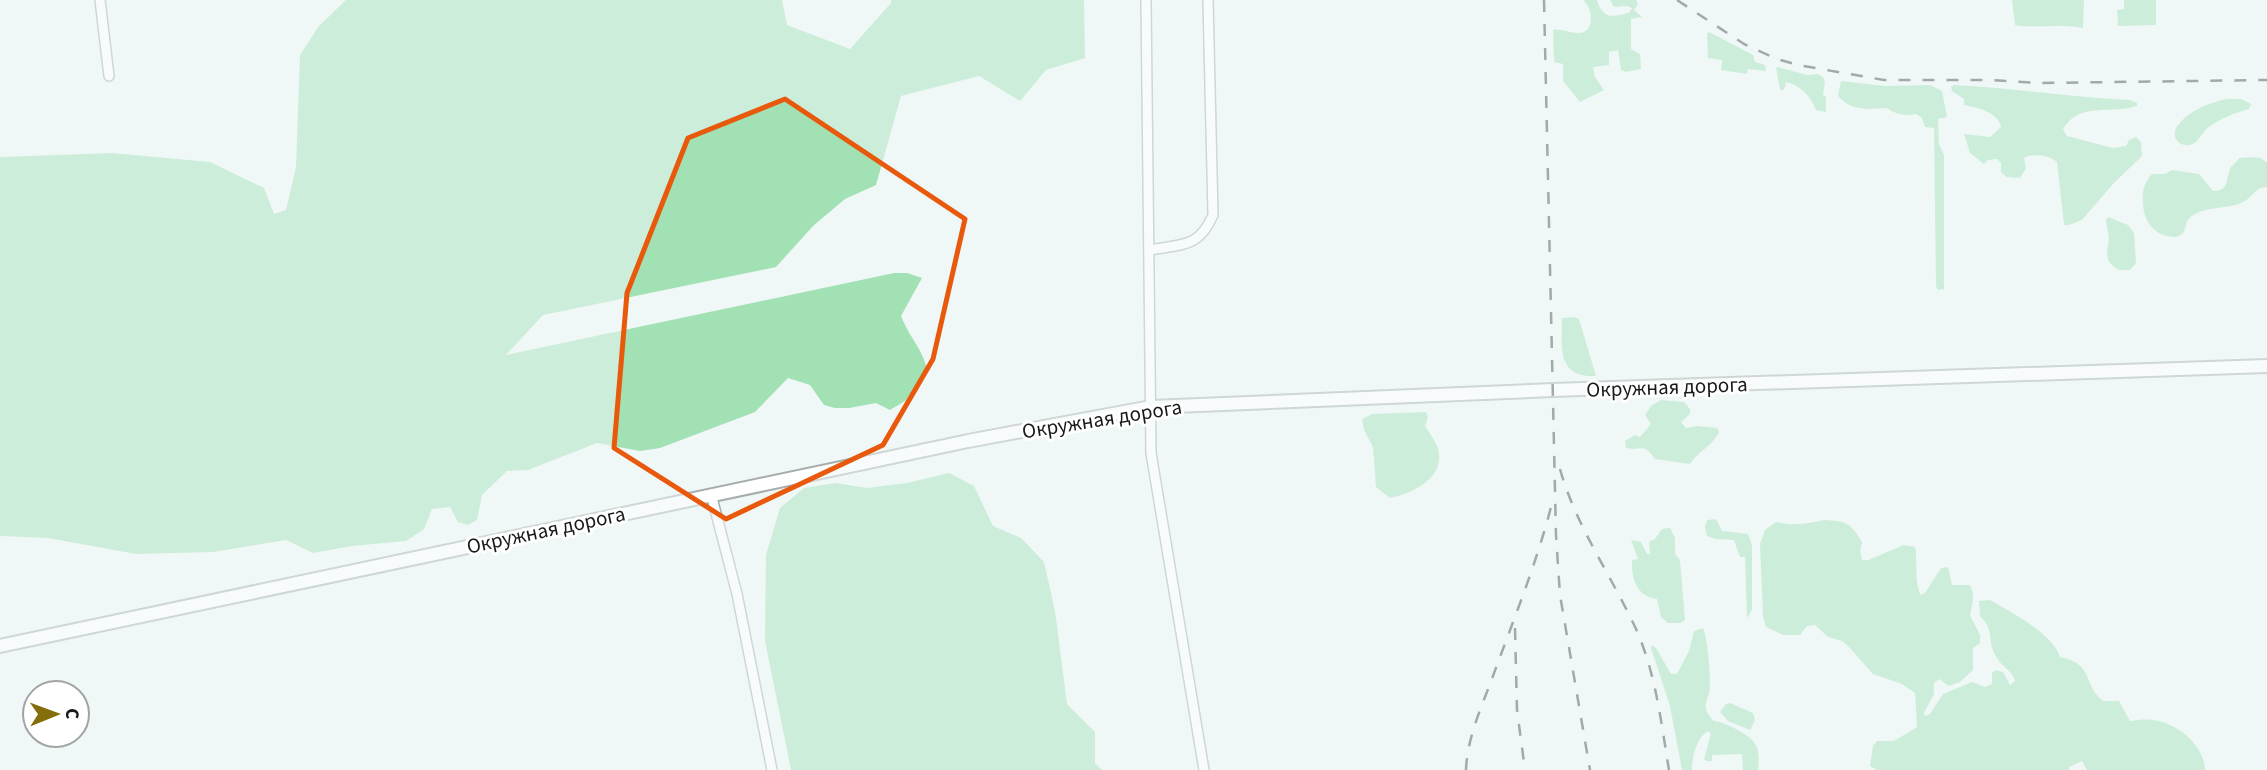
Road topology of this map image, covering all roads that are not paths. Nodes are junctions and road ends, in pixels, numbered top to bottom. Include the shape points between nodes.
1 (100, 0) edge
2 (1146, 0) edge
3 (1208, 0) edge
4 (109, 76) dead end
5 (1150, 250) junction
6 (2267, 366) edge
7 (1150, 407) junction
8 (711, 494) junction
9 (0, 646) edge
10 (772, 770) edge
11 (1204, 770) edge

1 - 4 street
2 - 5 street
3 - 5 street via 1213,215 1196,241
5 - 7 street
6 - 7 main road, Окружная дорога
7 - 8 main road, Окружная дорога
7 - 11 street via 1154,481
8 - 9 main road, Окружная дорога
8 - 10 street via 737,594

